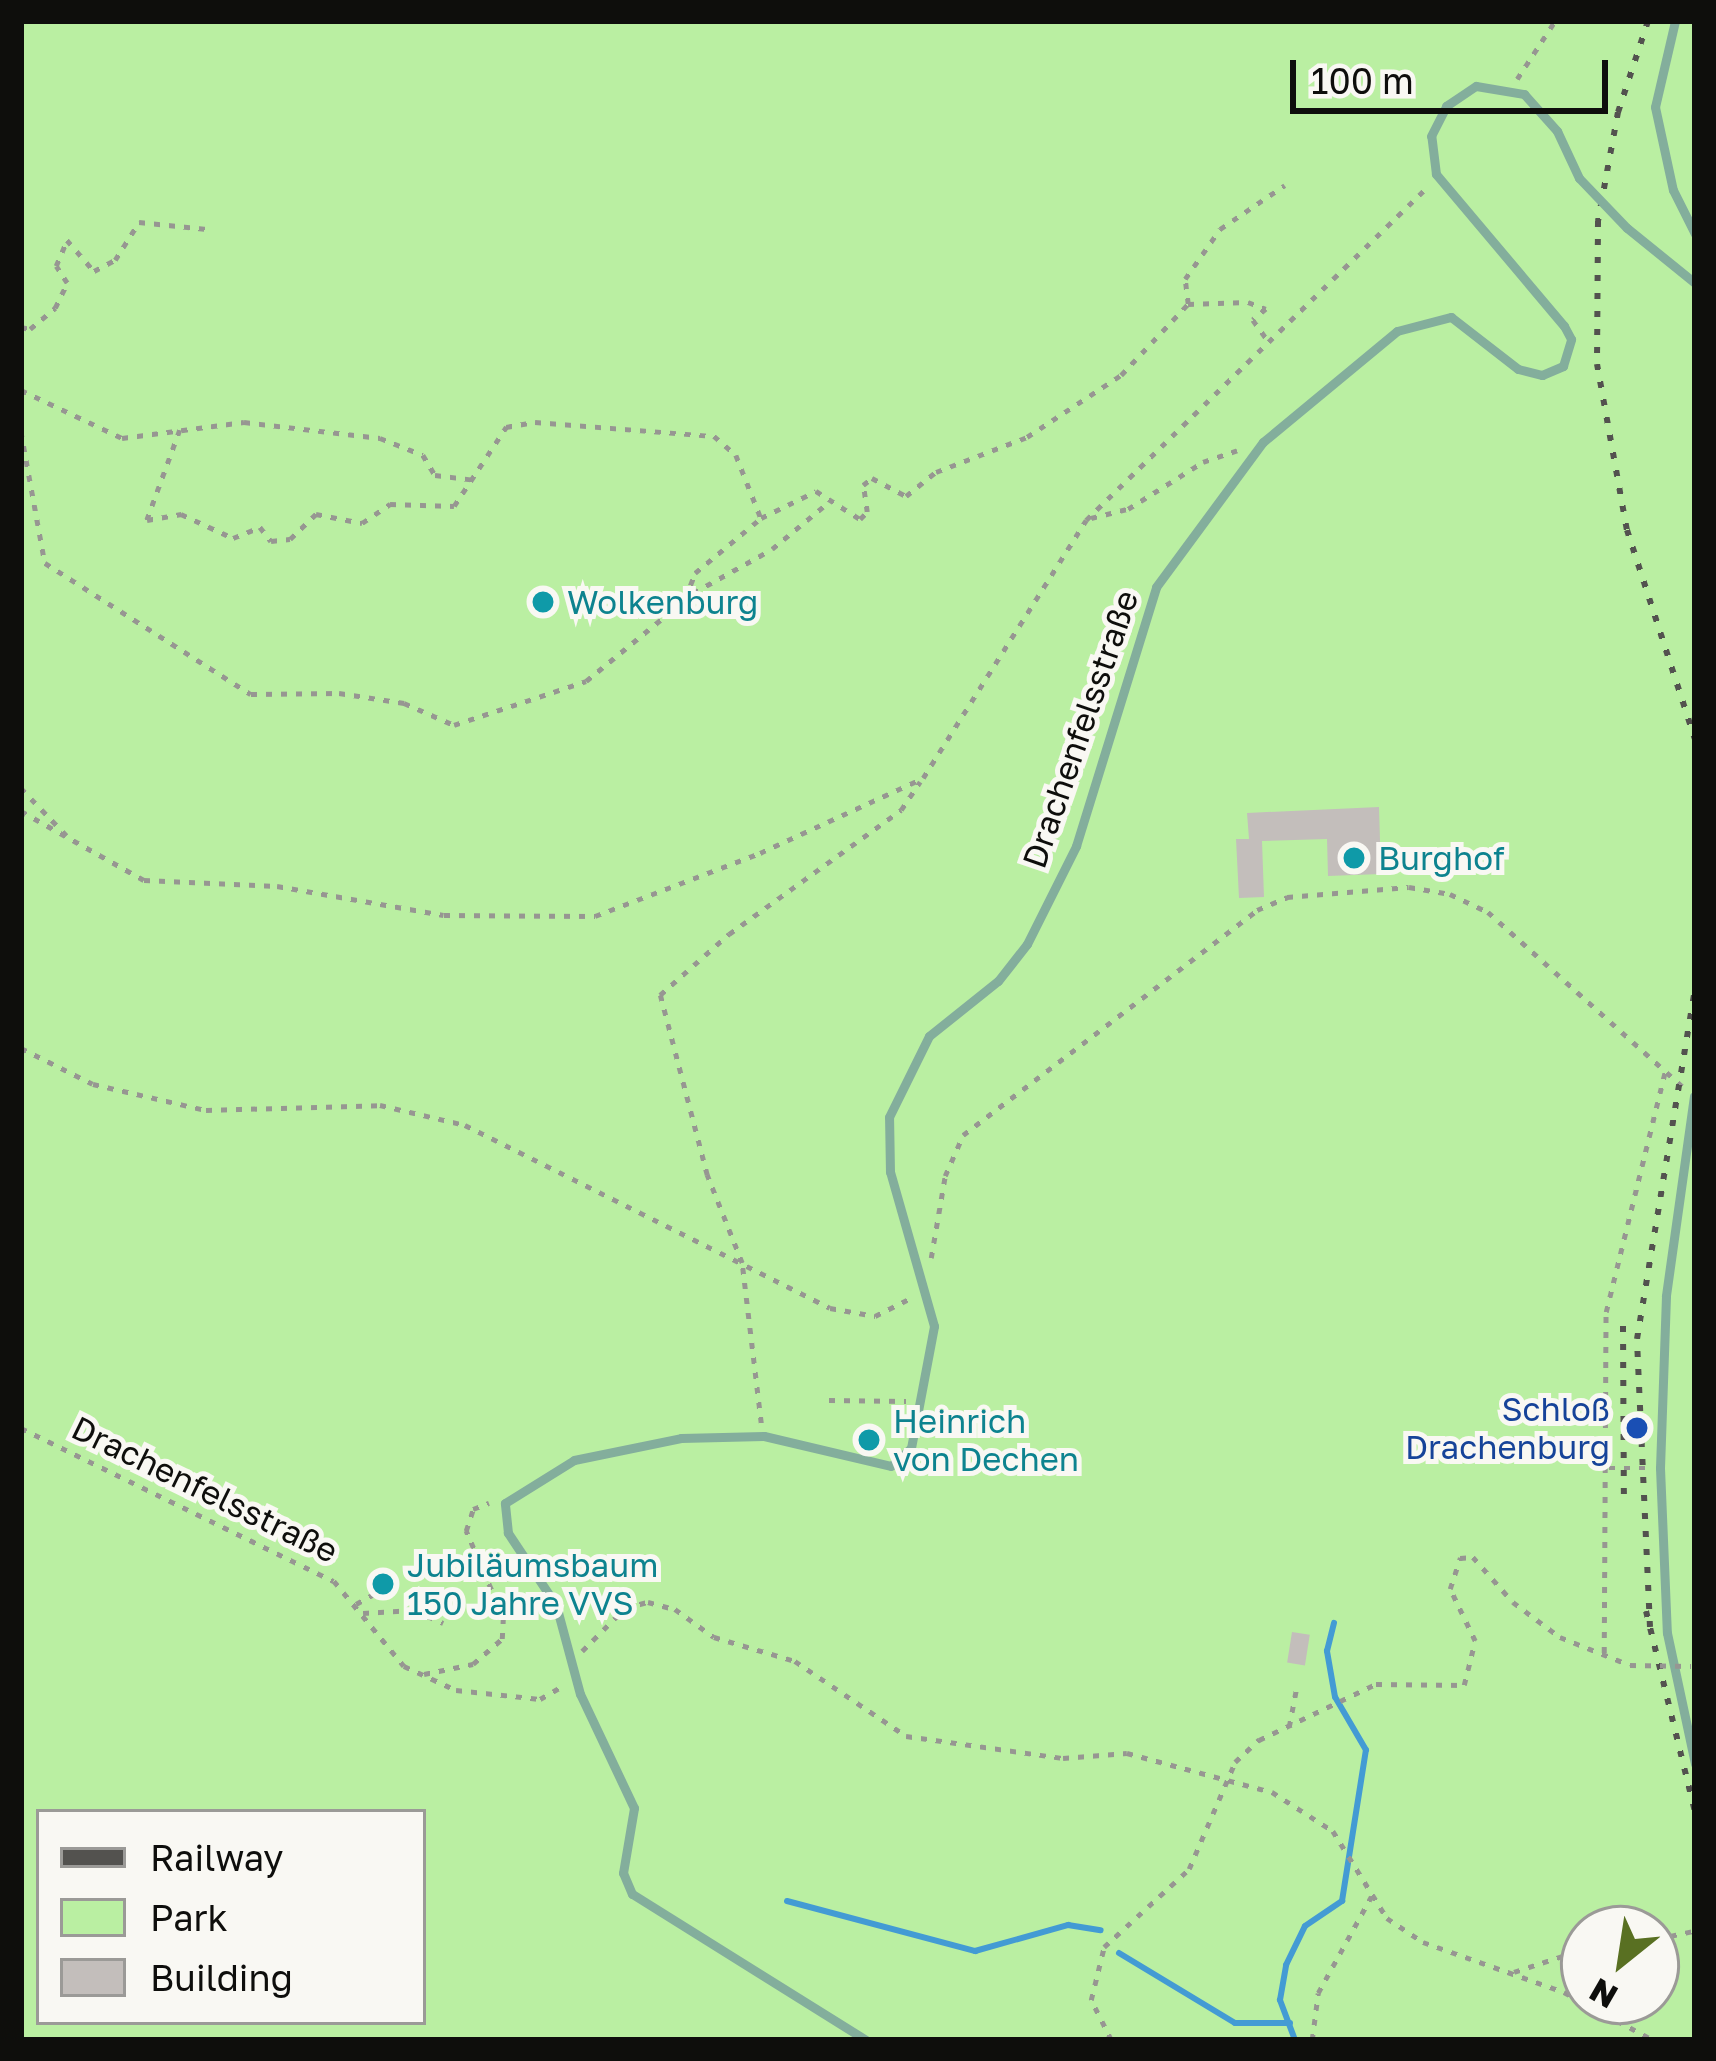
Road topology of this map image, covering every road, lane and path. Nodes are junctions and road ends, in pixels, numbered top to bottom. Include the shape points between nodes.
1 (1555, 21) edge
2 (1675, 21) edge
3 (1510, 89) junction
4 (1436, 174) junction
5 (1285, 185) dead end
6 (207, 229) dead end
7 (1695, 234) edge
8 (1695, 283) edge
9 (1188, 304) junction
10 (21, 327) edge
11 (1266, 338) junction
12 (21, 342) edge
13 (21, 352) edge
14 (21, 390) edge
15 (21, 430) edge
16 (180, 430) junction
17 (1263, 442) junction
18 (473, 480) junction
19 (830, 501) junction
20 (761, 518) junction
21 (1086, 520) junction
22 (684, 600) junction
23 (923, 778) junction
24 (21, 788) edge
25 (21, 811) edge
26 (74, 844) junction
27 (21, 1048) edge
28 (1665, 1072) junction
29 (1694, 1096) edge
30 (742, 1263) junction
31 (926, 1285) junction
32 (1695, 1339) edge
33 (1695, 1360) edge
34 (923, 1399) junction
35 (829, 1400) dead end
36 (21, 1428) edge
37 (764, 1436) junction
38 (1609, 1468) junction
39 (1660, 1468) junction
40 (506, 1503) junction
41 (392, 1583) dead end
42 (356, 1604) junction
43 (363, 1613) junction
44 (442, 1623) dead end
45 (1604, 1655) junction
46 (572, 1665) junction
47 (1693, 1666) edge
48 (424, 1674) junction
49 (1297, 1684) dead end
50 (1289, 1727) junction
51 (1695, 1764) edge
52 (1226, 1777) junction
53 (1371, 1897) junction
54 (1560, 1957) edge
55 (1514, 1972) junction
56 (866, 2040) edge
57 (1111, 2040) edge
58 (1312, 2040) edge
59 (1653, 2040) edge

1 - 3 path
2 - 7 lane via 1654,107 1673,190
3 - 4 lane via 1476,86 1446,106 1430,136
3 - 8 lane, bridge via 1538,104 1579,178
4 - 11 path via 1364,254
4 - 17 lane, Drachenfelsstraße via 1564,326 1570,339 1563,366 1529,374 1471,327 1435,316 1365,352
5 - 9 path via 1220,229 1185,278
6 - 10 path via 139,222 115,260 94,271 67,240 56,266 67,283 55,308 30,329
9 - 11 path via 1266,309 1253,320
9 - 19 path via 1121,375 1028,437 936,472 906,496 872,478 862,485 867,512 860,519
11 - 21 path
12 - 13 path
14 - 16 path via 122,438
15 - 22 path via 45,562 251,694 339,693 404,703 454,725 496,718 586,681
16 - 18 path via 244,422 380,438 423,455 435,476
16 - 18 path via 147,520 181,514 233,538 260,527 271,541 290,539 316,514 362,523 390,504 454,506
17 - 21 path via 1203,462 1128,509
17 - 31 lane, Drachenfelsstraße via 1156,587 1076,846 1028,944 998,981 929,1036 902,1080 889,1117 890,1172
18 - 20 path via 506,427 535,422 714,436 736,455
19 - 20 path via 816,491
19 - 22 path via 772,549
20 - 22 path via 695,573
21 - 23 path
23 - 26 path via 760,854 595,916 444,915 277,886 144,880
23 - 30 path via 901,810 728,934 660,995 707,1175
24 - 26 path
25 - 26 path
27 - 30 path via 93,1084 206,1110 380,1105 465,1125
28 - 29 path
28 - 31 path via 1488,912 1450,894 1409,887 1287,896 1257,910 964,1135 945,1176
28 - 38 path via 1606,1312
29 - 39 lane via 1666,1296
30 - 31 path via 854,1317 875,1316
30 - 37 path
31 - 34 lane, Drachenfelsstraße via 934,1326
32 - 33 path
34 - 35 path
34 - 37 lane, Drachenfelsstraße via 911,1448 890,1466
36 - 42 path, Drachenfelsstraße via 305,1564
37 - 40 lane, Drachenfelsstraße via 617,1447 530,1481
38 - 39 path
38 - 45 path
39 - 51 lane via 1667,1633
40 - 46 lane via 508,1533 556,1605
40 - 48 path via 473,1509 466,1532 503,1617 502,1639 473,1664
41 - 42 path
42 - 43 path, Drachenfelsstraße
43 - 44 path via 414,1610
43 - 48 path, Drachenfelsstraße via 390,1653
45 - 47 path, bridge via 1630,1665
45 - 50 path via 1560,1637 1513,1602 1473,1557 1460,1558 1450,1589 1475,1641 1464,1685 1401,1679
46 - 48 path via 562,1687 540,1699 456,1690
46 - 52 path via 593,1634 625,1608 648,1602 675,1609 715,1637 795,1661 906,1736 1064,1757 1127,1753
46 - 56 lane via 634,1808 623,1873 632,1894
49 - 50 path
50 - 52 path via 1259,1740
52 - 53 path via 1272,1792 1333,1831
52 - 57 path via 1189,1869 1104,1947 1090,2000
53 - 55 path via 1423,1942
53 - 58 path via 1318,1993
54 - 55 path
55 - 59 path

